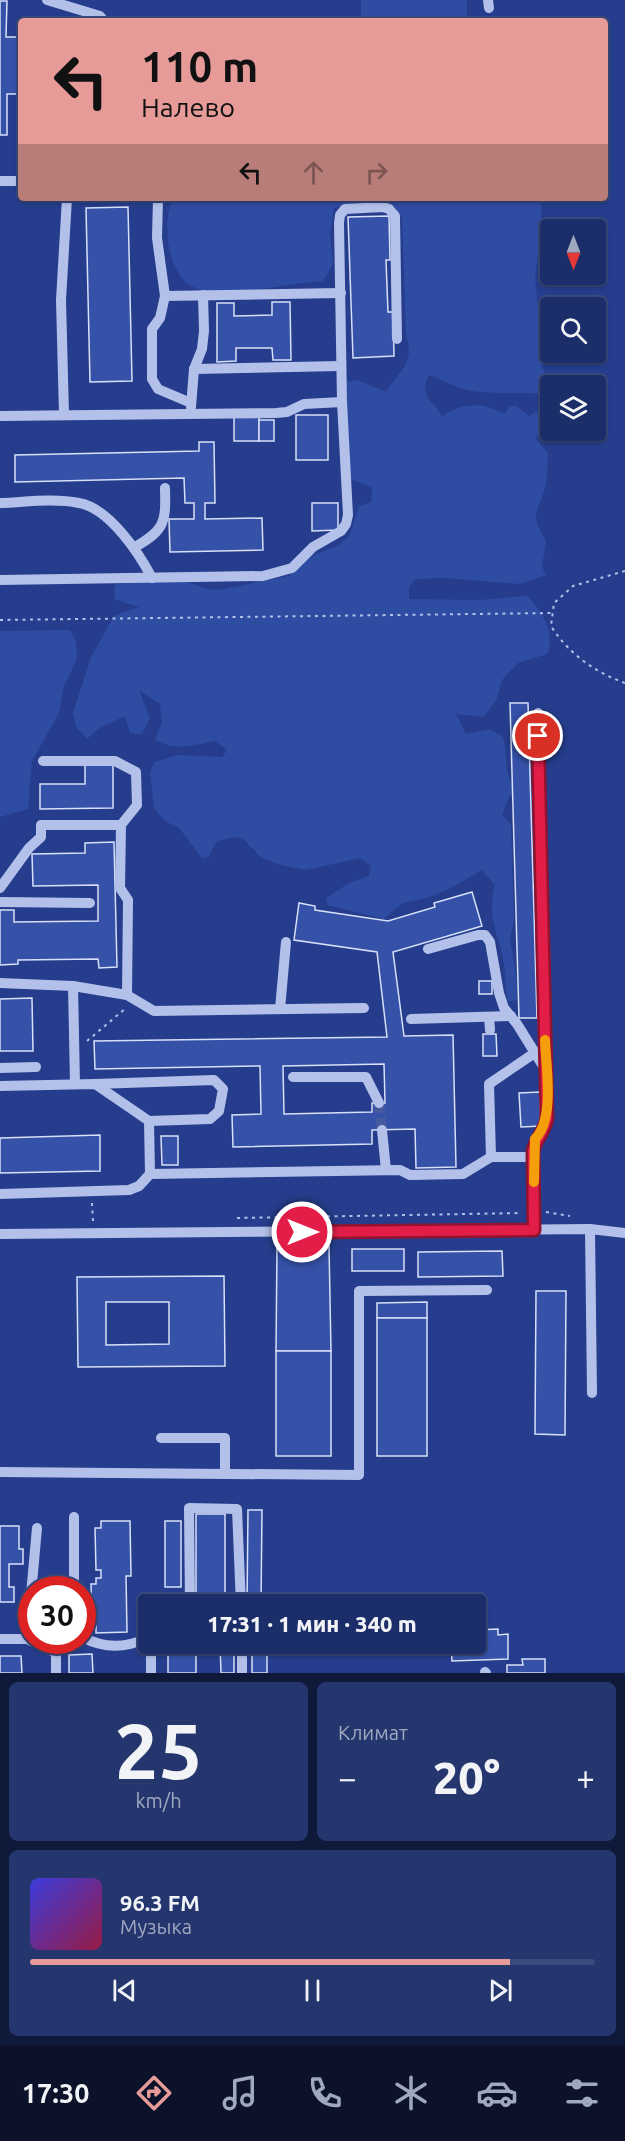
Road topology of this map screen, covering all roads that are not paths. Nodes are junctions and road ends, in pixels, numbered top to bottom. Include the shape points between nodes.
1 (47, 0) edge
2 (102, 18) edge
3 (0, 181) edge
4 (18, 181) edge
5 (67, 201) edge
6 (158, 201) edge
7 (340, 293) junction
8 (203, 295) junction
9 (165, 296) junction
10 (397, 339) dead end
11 (341, 366) junction
12 (194, 369) junction
13 (342, 402) junction
14 (191, 408) junction
15 (0, 416) edge
16 (64, 416) junction
17 (165, 488) dead end
18 (0, 502) edge
19 (135, 547) junction
20 (152, 578) junction
21 (0, 580) edge
22 (538, 712) dead end
23 (43, 761) dead end
24 (121, 825) junction
25 (0, 888) edge
26 (0, 902) edge
27 (90, 903) dead end
28 (286, 942) dead end
29 (428, 949) dead end
30 (0, 983) edge
31 (74, 986) junction
32 (131, 998) junction
33 (364, 1008) dead end
34 (280, 1009) junction
35 (511, 1016) junction
36 (489, 1017) junction
37 (411, 1019) dead end
38 (490, 1030) dead end
39 (536, 1052) junction
40 (36, 1067) dead end
41 (0, 1068) edge
42 (545, 1069) junction
43 (293, 1077) dead end
44 (75, 1084) junction
45 (95, 1084) junction
46 (0, 1086) edge
47 (379, 1103) tunnel mouth
48 (149, 1121) junction
49 (382, 1130) tunnel mouth
50 (533, 1156) junction
51 (491, 1157) junction
52 (386, 1170) junction
53 (150, 1174) junction
54 (0, 1194) edge
55 (590, 1229) junction
56 (534, 1230) junction
57 (625, 1233) edge
58 (0, 1234) edge
59 (487, 1290) dead end
60 (592, 1392) dead end
61 (161, 1438) dead end
62 (0, 1472) edge
63 (225, 1474) junction
64 (74, 1517) dead end
65 (37, 1528) dead end
66 (33, 1576) edge
67 (74, 1576) edge
68 (190, 1594) edge
69 (241, 1594) edge
70 (0, 1639) edge
71 (18, 1639) edge
72 (138, 1643) edge
73 (96, 1644) edge
74 (56, 1654) edge
75 (151, 1654) edge
76 (242, 1654) edge
77 (56, 1673) edge
78 (151, 1673) edge
79 (242, 1673) edge

1 - 2 street
3 - 4 street
5 - 16 street via 61,300
6 - 9 street via 157,238
7 - 8 street
7 - 10 street via 340,215 345,209 389,209 396,223
7 - 11 street
8 - 9 street
8 - 12 street via 202,349
9 - 14 street via 160,318 152,329 152,379 158,389
11 - 12 street
11 - 13 street
12 - 14 street
13 - 14 street via 304,404 287,412
13 - 20 street via 348,515 340,531 282,573
14 - 16 street
15 - 16 street
17 - 19 street via 164,523 159,532
18 - 19 street via 81,503 106,518
19 - 20 street
20 - 21 street
22 - 42 street
23 - 24 street via 115,760 136,772 137,805
24 - 25 street via 41,825 41,837
24 - 32 street via 120,888 128,900
26 - 27 street
28 - 34 street
29 - 35 street via 485,935 490,942 499,993
30 - 31 street
31 - 32 street
31 - 44 street
32 - 34 street via 154,1011
33 - 34 street
35 - 36 street
35 - 39 street
36 - 37 street
36 - 38 street
39 - 42 street
39 - 51 street via 489,1084
40 - 41 street
42 - 50 street via 547,1118 542,1133 535,1139
43 - 47 street via 366,1077
44 - 45 street
44 - 46 street
45 - 48 street
45 - 48 street via 214,1080 222,1089 219,1111 210,1119
48 - 53 street
49 - 52 street
50 - 51 street
50 - 56 street
51 - 52 street via 463,1174 410,1175
52 - 53 street
53 - 54 street via 129,1190
55 - 56 street
55 - 57 street
55 - 60 street
56 - 58 street
59 - 63 street via 359,1291 359,1475
61 - 63 street via 225,1438
62 - 63 street
64 - 67 street
65 - 66 street
68 - 69 street via 189,1508 237,1509
70 - 71 street
72 - 73 street via 131,1646
74 - 77 street
75 - 78 street
76 - 79 street

